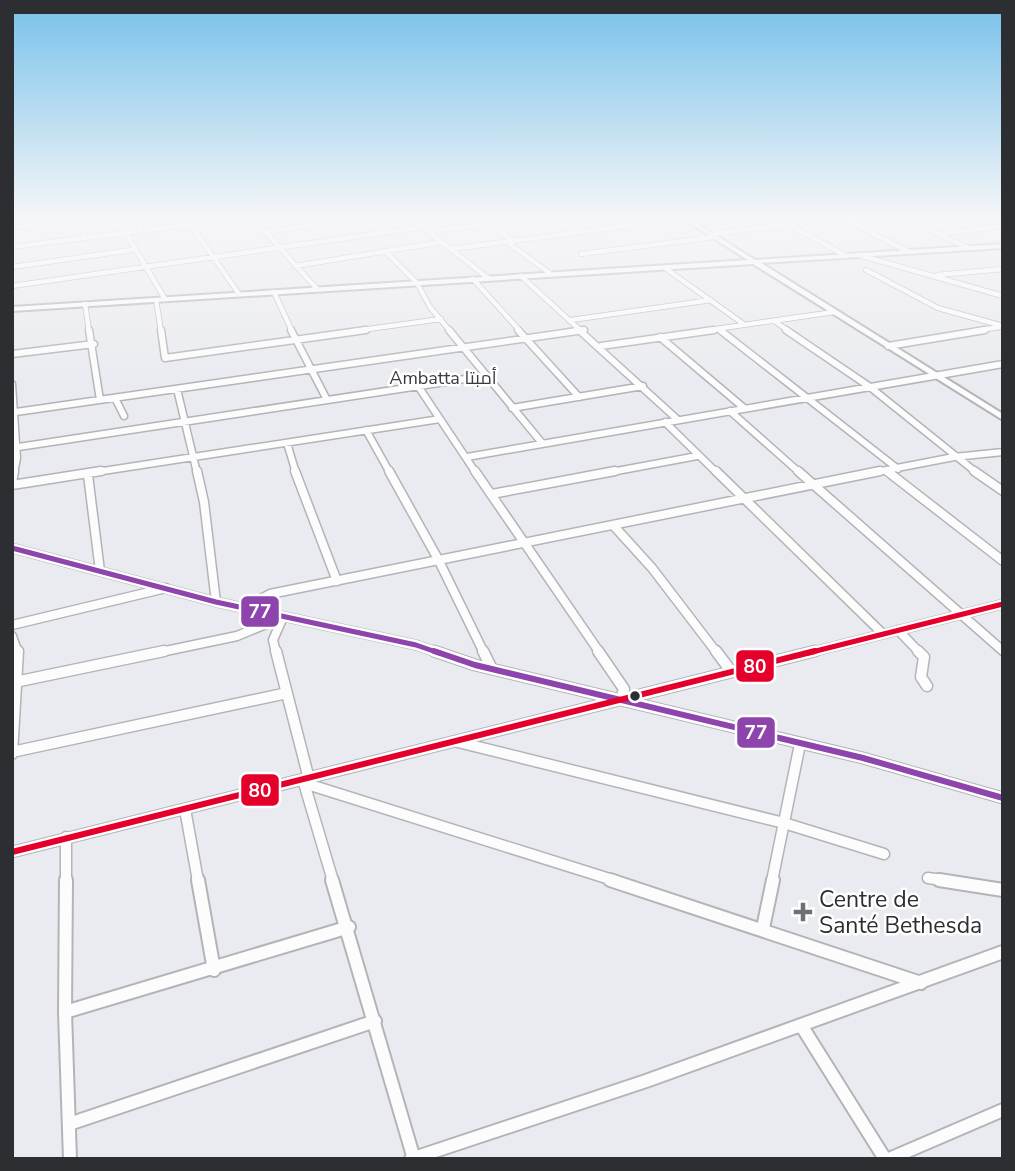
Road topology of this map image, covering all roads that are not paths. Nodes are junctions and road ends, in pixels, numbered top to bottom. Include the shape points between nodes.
1 (99, 274) edge
2 (150, 274) edge
3 (225, 274) edge
4 (302, 274) edge
5 (408, 274) edge
6 (482, 274) edge
7 (551, 274) joint
8 (558, 274) edge
9 (672, 274) edge
10 (773, 274) edge
11 (873, 274) edge
12 (922, 274) edge
13 (955, 274) edge
14 (521, 276) junction
15 (930, 276) junction
16 (488, 278) junction
17 (473, 279) junction
18 (417, 283) junction
19 (12, 286) edge
20 (317, 289) junction
21 (1003, 290) edge
22 (274, 292) junction
23 (988, 292) junction
24 (239, 295) junction
25 (1003, 296) edge
26 (165, 299) junction
27 (156, 300) junction
28 (711, 300) junction
29 (85, 304) junction
30 (12, 309) edge
31 (834, 312) junction
32 (441, 319) junction
33 (571, 320) junction
34 (774, 321) junction
35 (746, 325) junction
36 (1003, 326) edge
37 (719, 329) junction
38 (584, 330) junction
39 (660, 337) junction
40 (524, 339) junction
41 (296, 340) junction
42 (94, 344) junction
43 (601, 346) junction
44 (888, 346) junction
45 (462, 348) junction
46 (12, 354) edge
47 (1001, 366) edge
48 (309, 370) junction
49 (485, 376) junction
50 (934, 376) junction
51 (12, 384) edge
52 (418, 386) junction
53 (643, 386) junction
54 (870, 387) junction
55 (177, 389) junction
56 (579, 397) junction
57 (807, 397) junction
58 (115, 398) junction
59 (100, 400) junction
60 (327, 400) junction
61 (512, 408) junction
62 (744, 408) junction
63 (730, 411) junction
64 (16, 412) junction
65 (124, 416) dead end
66 (1003, 418) edge
67 (440, 419) junction
68 (678, 420) junction
69 (185, 422) junction
70 (665, 422) junction
71 (366, 430) junction
72 (287, 443) junction
73 (541, 443) junction
74 (13, 448) edge
75 (1003, 452) edge
76 (697, 456) junction
77 (467, 457) junction
78 (954, 457) junction
79 (195, 458) junction
80 (898, 469) junction
81 (887, 471) junction
82 (88, 475) junction
83 (12, 484) edge
84 (816, 485) junction
85 (1003, 491) edge
86 (492, 494) junction
87 (740, 498) junction
88 (613, 525) junction
89 (521, 542) junction
90 (12, 548) edge
91 (438, 559) junction
92 (1003, 561) edge
93 (100, 571) junction
94 (337, 581) junction
95 (167, 588) junction
96 (216, 602) junction
97 (1003, 604) edge
98 (252, 610) junction
99 (961, 615) junction
100 (283, 617) junction
101 (12, 625) edge
102 (898, 629) junction
103 (882, 633) junction
104 (12, 636) edge
105 (1003, 650) edge
106 (492, 669) junction
107 (731, 671) junction
108 (15, 682) junction
109 (927, 686) dead end
110 (287, 693) junction
111 (621, 699) junction
112 (455, 741) junction
113 (800, 744) junction
114 (12, 751) edge
115 (12, 757) edge
116 (307, 781) junction
117 (1003, 798) edge
118 (185, 809) junction
119 (784, 823) junction
120 (66, 837) junction
121 (12, 852) edge
122 (884, 854) dead end
123 (928, 878) dead end
124 (1003, 890) edge
125 (349, 928) junction
126 (763, 928) junction
127 (1003, 952) edge
128 (214, 970) junction
129 (921, 983) junction
130 (65, 1012) junction
131 (375, 1021) junction
132 (801, 1025) junction
133 (1003, 1110) edge
134 (69, 1124) junction
135 (413, 1158) edge
136 (70, 1159) edge
137 (887, 1159) edge

1 - 19 street
2 - 26 street
3 - 24 street
4 - 20 street
5 - 18 street
6 - 16 street
7 - 8 street
7 - 14 street
9 - 28 street
10 - 31 street
11 - 36 street via 938,308
12 - 15 street
13 - 15 street
14 - 16 street
14 - 33 street
15 - 23 street
16 - 17 street
17 - 18 street
17 - 40 street
18 - 20 street
18 - 32 street
20 - 22 street
21 - 23 street
22 - 24 street
22 - 41 street
23 - 25 street
24 - 26 street
26 - 27 street
27 - 29 street
27 - 41 street via 165,358
28 - 33 street
28 - 35 street
29 - 30 street
29 - 42 street
31 - 34 street
31 - 44 street
32 - 41 street
32 - 45 street
33 - 38 street
34 - 35 street
34 - 54 street
35 - 37 street
36 - 44 street
37 - 39 street
37 - 57 street
38 - 40 street
38 - 43 street
39 - 43 street
39 - 62 street
40 - 45 street
40 - 56 street
41 - 48 street
42 - 46 street
42 - 59 street
43 - 53 street
44 - 50 street
45 - 48 street
45 - 49 street
47 - 50 street
48 - 55 street
48 - 60 street
49 - 52 street
49 - 61 street
50 - 54 street
50 - 66 street
51 - 64 street
52 - 60 street
52 - 67 street
53 - 56 street
53 - 68 street
54 - 57 street
54 - 78 street
55 - 58 street
55 - 69 street
56 - 61 street
57 - 62 street
57 - 80 street
58 - 59 street
58 - 65 street
59 - 64 street
60 - 69 street
61 - 73 street
62 - 63 street
63 - 68 street
63 - 84 street
64 - 74 street
67 - 71 street
67 - 77 street
68 - 70 street
69 - 74 street
69 - 79 street
70 - 73 street
70 - 76 street
71 - 72 street
71 - 91 street
72 - 79 street
72 - 94 street via 302,495
73 - 77 street
74 - 83 street via 17,458
75 - 78 street
76 - 86 street
76 - 87 street
77 - 86 street
78 - 80 street
78 - 85 street
79 - 82 street
79 - 96 street
80 - 81 street
81 - 84 street
81 - 92 street
82 - 83 street
82 - 93 street
84 - 87 street
84 - 99 street
86 - 89 street
87 - 88 street
87 - 103 street
88 - 89 street
88 - 107 street
89 - 91 street
89 - 111 street via 618,678 624,689
90 - 93 street
91 - 94 street
91 - 106 street
93 - 95 street
94 - 98 street via 270,594 253,603
95 - 96 street
95 - 101 street
96 - 98 street
97 - 99 street
98 - 100 street
99 - 102 street
99 - 105 street
100 - 106 street via 416,645
100 - 108 street via 237,636
100 - 110 street via 273,640
102 - 103 street
102 - 109 street via 924,657 921,677
103 - 107 street
104 - 108 street via 19,659
106 - 111 street
107 - 111 street
108 - 114 street
110 - 114 street
110 - 116 street
111 - 112 street
111 - 113 street
112 - 116 street
112 - 119 street
113 - 117 street
113 - 119 street
114 - 115 street
116 - 118 street
116 - 125 street
116 - 126 street
118 - 120 street
118 - 128 street
119 - 122 street
119 - 126 street
120 - 121 street
120 - 130 street
123 - 124 street
125 - 128 street
125 - 131 street
126 - 129 street
127 - 129 street
128 - 130 street
129 - 132 street
130 - 134 street
131 - 134 street
131 - 135 street
132 - 135 street
132 - 137 street
133 - 137 street
134 - 136 street

